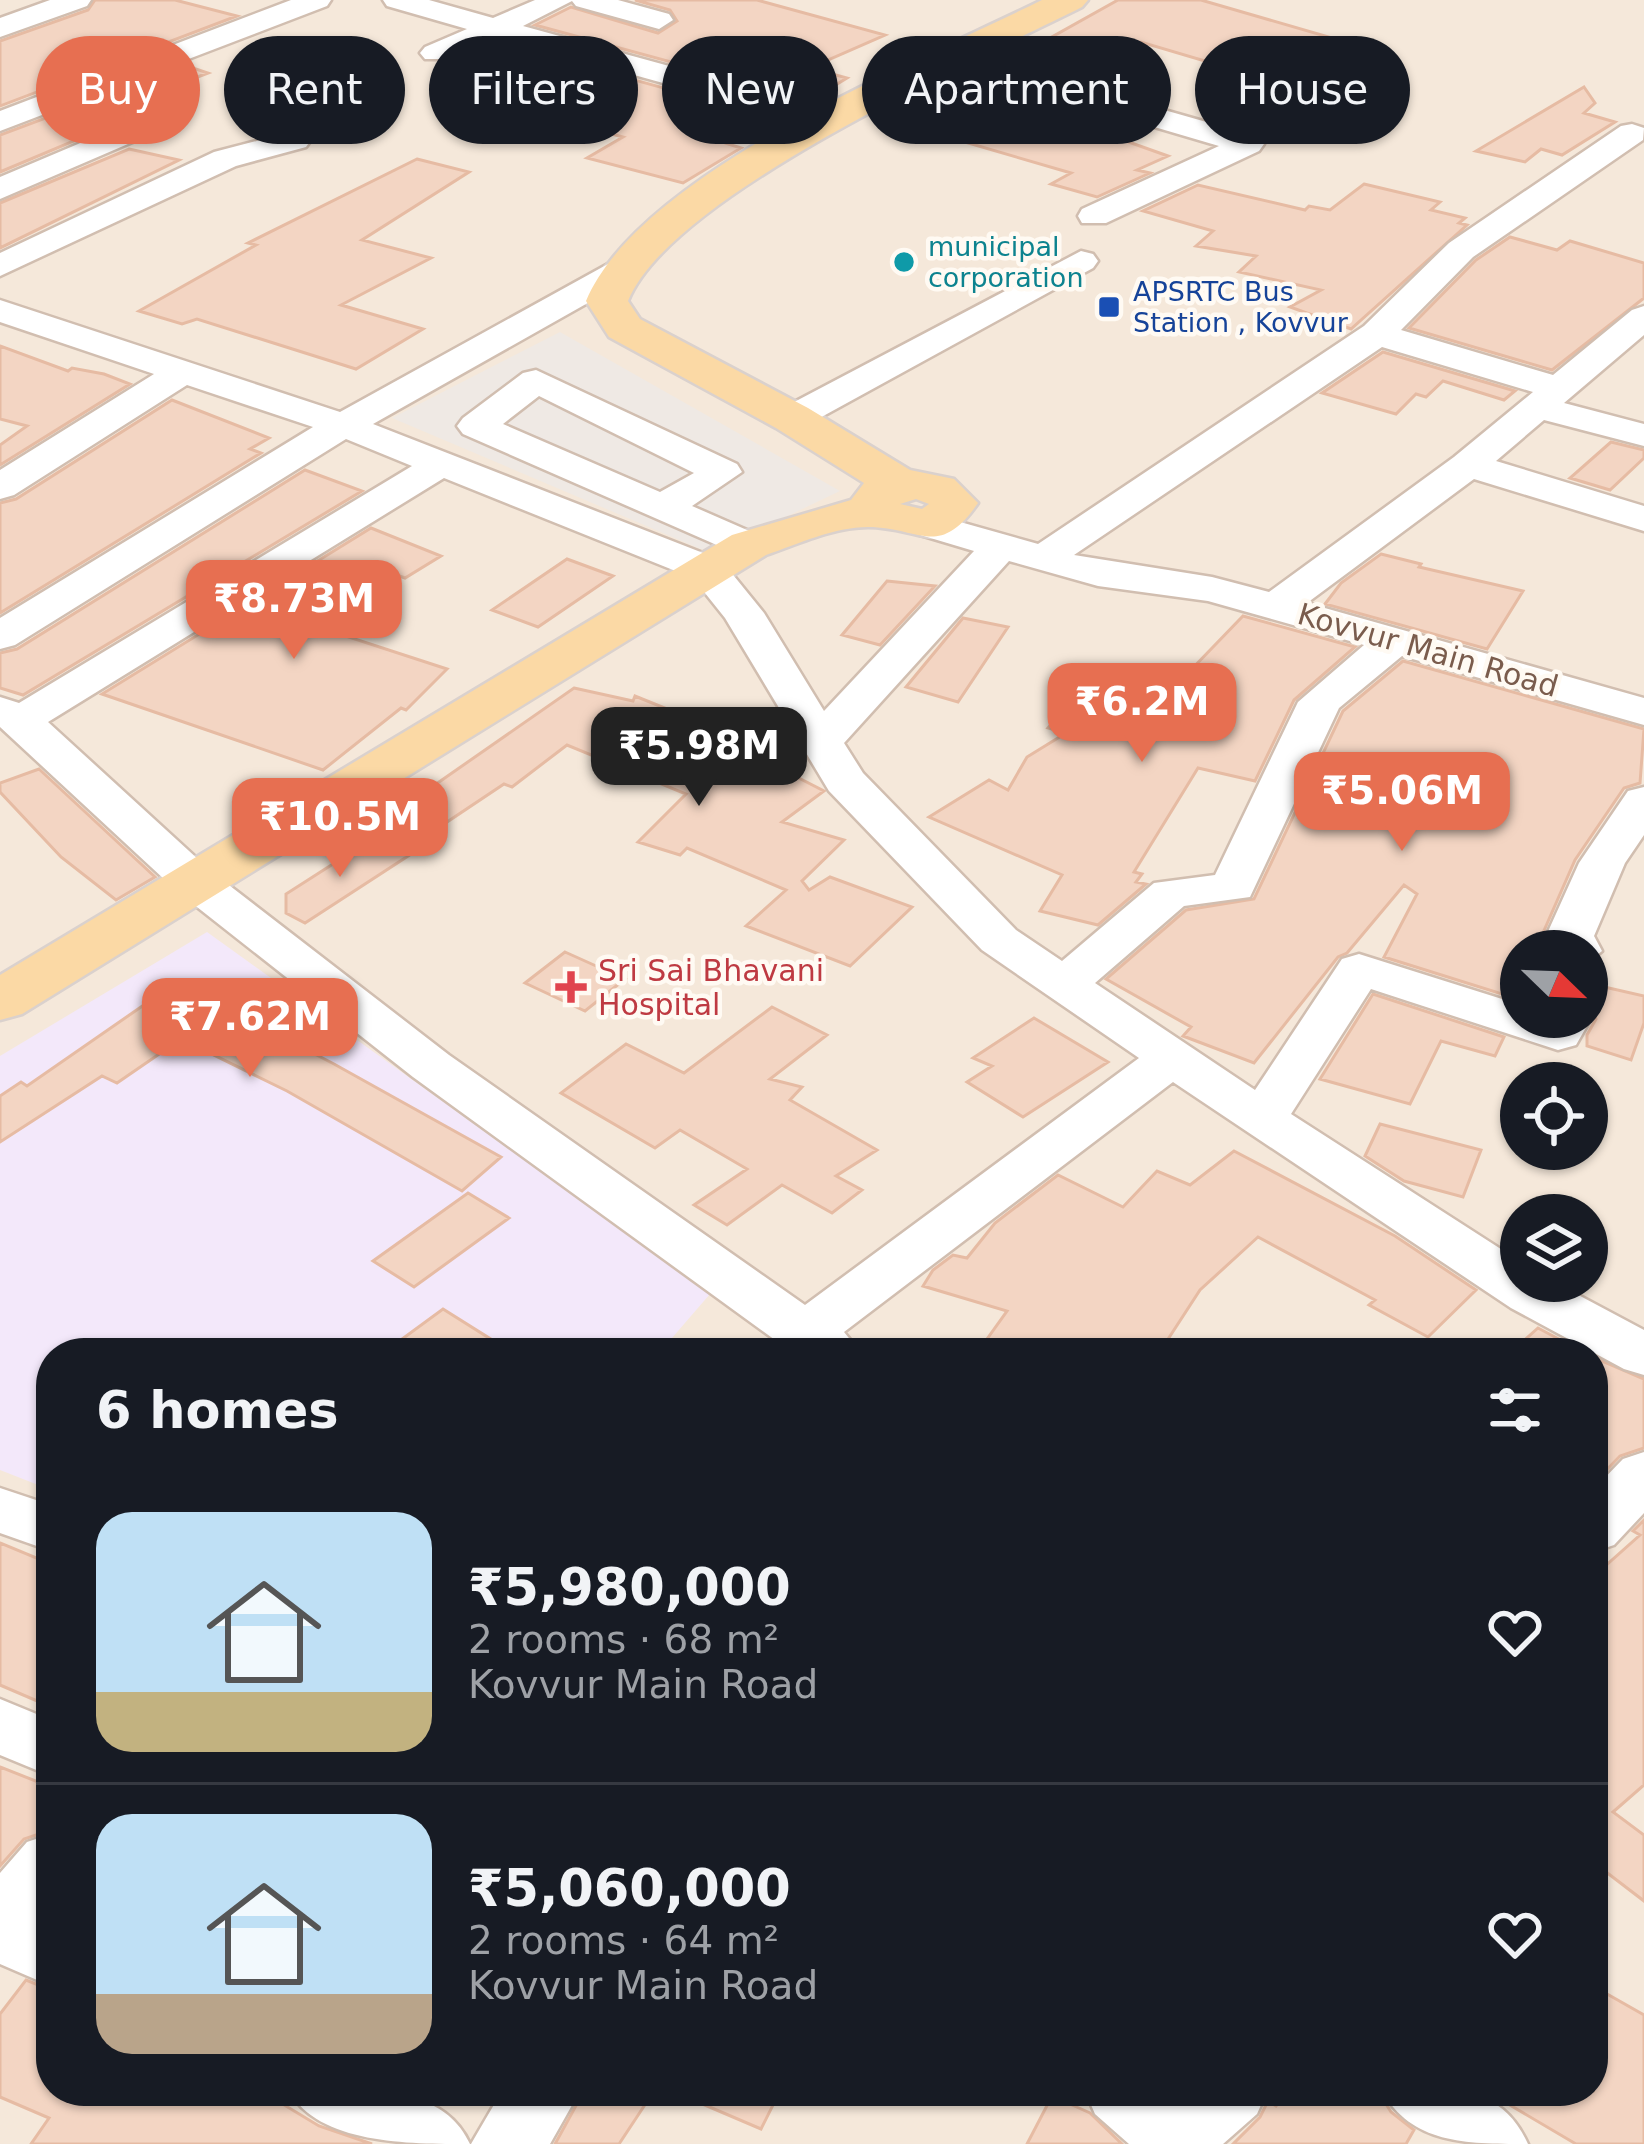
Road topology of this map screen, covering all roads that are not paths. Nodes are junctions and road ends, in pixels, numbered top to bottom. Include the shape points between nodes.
1 (77, 0) edge
2 (317, 0) edge
3 (397, 0) edge
4 (559, 0) edge
5 (586, 0) edge
6 (1070, 0) edge
7 (658, 20) dead end
8 (496, 26) junction
9 (0, 28) edge
10 (473, 36) edge
11 (999, 36) edge
12 (662, 73) edge
13 (0, 122) edge
14 (1171, 123) edge
15 (1632, 133) dead end
16 (102, 144) edge
17 (280, 144) edge
18 (794, 144) edge
19 (0, 189) edge
20 (1094, 216) dead end
21 (1081, 261) dead end
22 (0, 266) edge
23 (620, 271) junction
24 (17, 316) edge
25 (1644, 317) edge
26 (1377, 334) junction
27 (0, 340) edge
28 (183, 371) junction
29 (1549, 398) junction
30 (792, 418) junction
31 (343, 424) junction
32 (1644, 435) edge
33 (441, 464) junction
34 (1468, 465) junction
35 (0, 487) edge
36 (912, 504) junction
37 (662, 507) junction
38 (1644, 519) edge
39 (1077, 532) junction
40 (1000, 547) junction
41 (728, 557) junction
42 (1045, 559) junction
43 (1212, 589) junction
44 (1275, 607) junction
45 (0, 636) edge
46 (1396, 640) junction
47 (1644, 712) edge
48 (11, 715) edge
49 (820, 741) junction
50 (1644, 801) edge
51 (195, 882) junction
52 (1573, 930) edge
53 (1063, 986) junction
54 (0, 1001) edge
55 (1500, 1015) edge
56 (1171, 1060) junction
57 (1262, 1120) junction
58 (812, 1338) edge
59 (825, 1338) edge
60 (1644, 1355) edge
61 (1644, 1474) edge
62 (0, 1510) edge
63 (1608, 1513) edge
64 (36, 1523) edge
65 (0, 1725) edge
66 (36, 1743) edge
67 (36, 1881) edge
68 (0, 1927) edge
69 (36, 1947) edge
70 (356, 2106) edge
71 (534, 2106) edge
72 (1203, 2106) edge
73 (1439, 2106) edge
74 (1161, 2129) edge
75 (433, 2144) edge
76 (508, 2144) edge
77 (1491, 2144) edge

1 - 9 street
2 - 13 street
3 - 8 street
4 - 8 street
5 - 7 street
6 - 11 main road
8 - 10 street
8 - 12 street
14 - 20 street via 1247,145
15 - 26 street via 1461,250
16 - 19 street
17 - 22 street via 224,159
18 - 23 main road via 709,194
21 - 30 street
23 - 30 main road via 608,301 624,328
23 - 31 street
24 - 27 street
24 - 28 street
25 - 29 street
26 - 29 street
26 - 39 street
28 - 31 street
28 - 35 street
29 - 32 street
29 - 34 street
30 - 36 main road
31 - 33 street
31 - 45 street
33 - 41 street
33 - 48 street
34 - 38 street
34 - 44 street
36 - 39 street, Kovvur Main Road
36 - 40 street, Kovvur Main Road
36 - 41 main road
37 - 37 street via 600,480 476,426 536,381 723,472
37 - 41 street
39 - 42 street
39 - 43 street, Kovvur Main Road via 1127,545
40 - 42 street, Kovvur Main Road
40 - 49 street
41 - 49 street via 743,613
41 - 51 main road
42 - 43 street, Kovvur Main Road
43 - 44 street, Kovvur Main Road
44 - 46 street, Kovvur Main Road
46 - 47 street, Kovvur Main Road
46 - 53 street via 1320,702 1233,887 1171,893
48 - 51 street
49 - 53 street via 845,781 999,940
50 - 52 street via 1601,863
51 - 54 main road
51 - 58 street via 431,1066
53 - 56 street
55 - 57 street via 1359,970
56 - 57 street
56 - 59 street
57 - 60 street via 1532,1294
61 - 63 street
62 - 64 street
65 - 66 street
67 - 68 street
68 - 69 street
70 - 75 street
71 - 76 street
72 - 74 street
73 - 77 street

